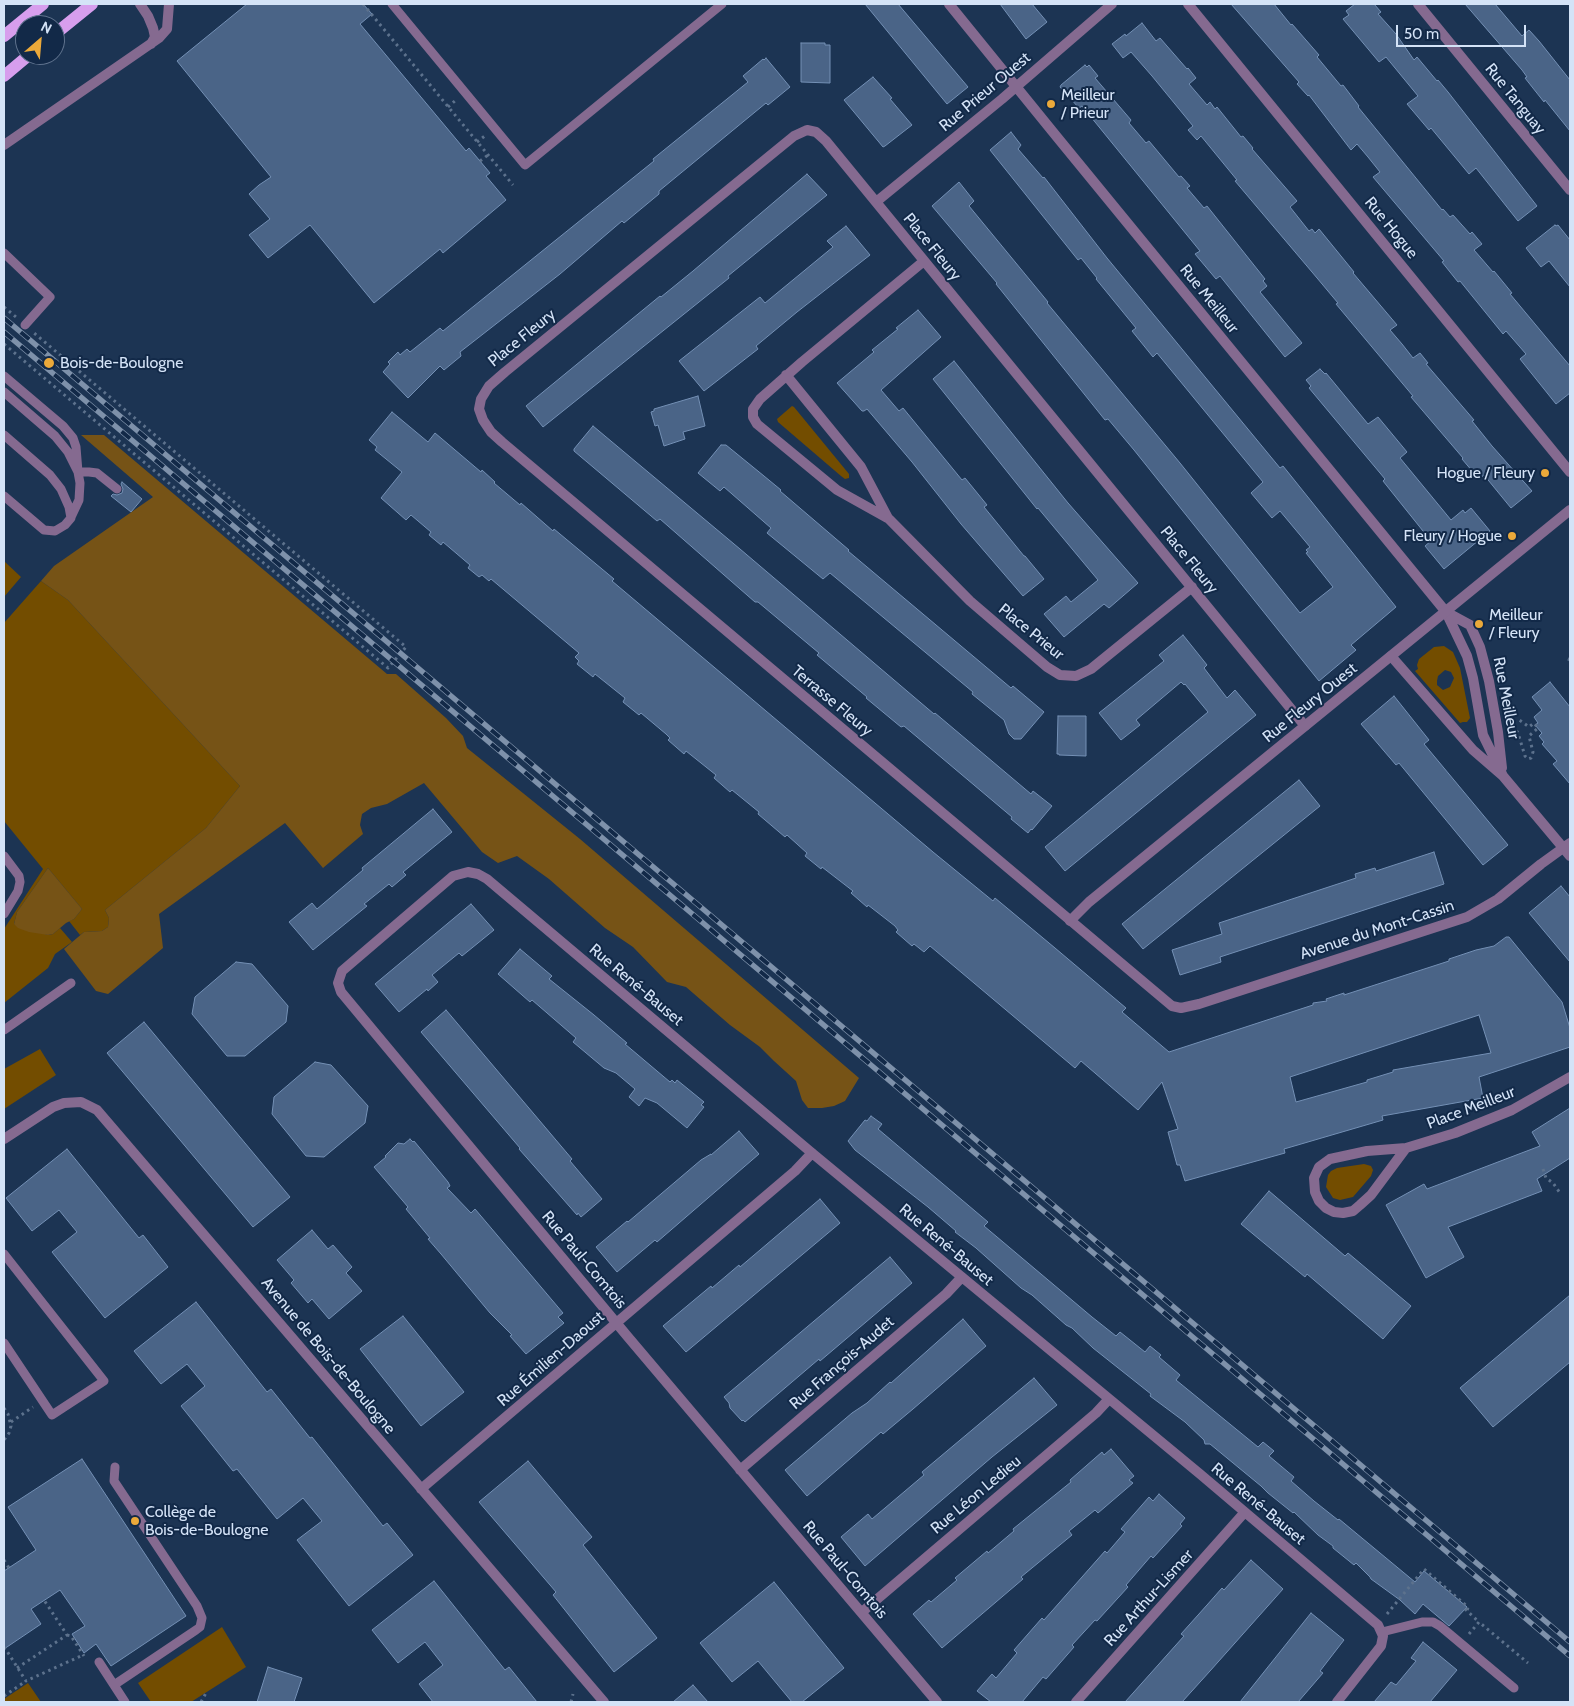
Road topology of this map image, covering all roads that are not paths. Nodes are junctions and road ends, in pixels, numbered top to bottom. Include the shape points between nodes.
1 (43, 4) edge
2 (92, 4) edge
3 (140, 4) edge
4 (169, 4) edge
5 (392, 4) edge
6 (722, 4) edge
7 (949, 4) edge
8 (1112, 4) edge
9 (1188, 4) edge
10 (1418, 4) edge
11 (65, 26) edge
12 (4, 36) edge
13 (151, 44) junction
14 (17, 65) edge
15 (4, 76) edge
16 (1016, 87) junction
17 (4, 145) edge
18 (1570, 190) edge
19 (876, 202) junction
20 (4, 253) edge
21 (924, 261) junction
22 (25, 325) road end
23 (786, 375) junction
24 (4, 376) edge
25 (4, 392) edge
26 (479, 409) joint
27 (4, 435) edge
28 (78, 472) junction
29 (1570, 472) edge
30 (117, 489) dead end
31 (4, 496) edge
32 (1570, 510) edge
33 (70, 518) junction
34 (889, 519) junction
35 (1192, 588) junction
36 (1446, 612) junction
37 (1391, 656) junction
38 (1305, 726) junction
39 (1503, 776) junction
40 (1568, 849) edge
41 (4, 856) edge
42 (487, 879) joint
43 (4, 914) edge
44 (1070, 921) junction
45 (71, 982) dead end
46 (1175, 1007) joint
47 (4, 1030) edge
48 (1570, 1077) edge
49 (4, 1139) edge
50 (1406, 1148) junction
51 (812, 1153) junction
52 (4, 1254) edge
53 (961, 1278) junction
54 (616, 1323) junction
55 (4, 1344) edge
56 (1109, 1399) junction
57 (115, 1467) dead end
58 (740, 1470) junction
59 (421, 1489) junction
60 (1244, 1513) junction
61 (862, 1612) junction
62 (1383, 1634) junction
63 (99, 1662) dead end
64 (114, 1685) junction
65 (1514, 1688) dead end
66 (125, 1702) edge
67 (604, 1702) edge
68 (937, 1702) edge
69 (1076, 1702) edge
70 (1337, 1702) edge

1 - 12 main road
2 - 11 main road
3 - 13 street via 153,28
4 - 13 street via 167,29
5 - 6 lane via 525,166
7 - 16 street, Rue Meilleur
8 - 16 street, Rue Prieur Ouest
9 - 29 street, Rue Hogue
10 - 18 street, Rue Tanguay
13 - 17 street
14 - 15 main road
16 - 19 street, Rue Prieur Ouest
16 - 36 street, Rue Meilleur
19 - 21 street, Place Fleury
19 - 26 street, Place Fleury via 822,136 811,130 798,133 498,377 483,394
20 - 22 lane via 50,296
21 - 23 street, Place Prieur
21 - 35 street, Place Fleury
23 - 34 street, Place Prieur via 861,467
23 - 34 street, Place Prieur via 755,405 753,417 757,424 837,490
24 - 28 lane via 73,438
25 - 28 lane via 55,436
26 - 44 street, Terrasse Fleury via 488,428 502,442
27 - 33 lane via 50,475 61,489
28 - 30 lane via 96,473
28 - 33 lane via 79,500
31 - 33 lane via 44,530 55,531
32 - 36 street, Rue Fleury Ouest
34 - 35 street, Place Prieur via 970,600 1051,670 1066,676 1091,670
35 - 38 street, Place Fleury
36 - 37 street, Rue Fleury Ouest
36 - 39 street, Rue Meilleur via 1467,656 1483,735
36 - 39 street, Rue Meilleur via 1470,626 1480,647 1498,732
37 - 38 street, Rue Fleury Ouest
37 - 39 street, Rue Meilleur via 1473,750
38 - 44 street, Rue Fleury Ouest
39 - 40 street, Rue Meilleur
40 - 46 street, Avenue du Mont-Cassin via 1541,864 1498,899 1467,916 1199,1004
41 - 43 lane via 20,882
42 - 51 street, Rue René-Bauset
42 - 54 street, Rue Paul-Comtois via 468,872 453,876 349,965 340,974 339,988
44 - 46 street, Terrasse Fleury
45 - 47 lane
48 - 50 street, Place Meilleur via 1488,1121
49 - 59 street, Avenue de Bois-de-Boulogne via 64,1102 81,1102 97,1110
50 - 50 street, Place Meilleur via 1344,1154 1325,1161 1314,1178 1319,1201 1334,1212 1352,1211 1371,1195
51 - 53 street, Rue René-Bauset
51 - 54 street, Rue Émilien-Daoust via 800,1167
52 - 55 lane via 104,1381 52,1415
53 - 56 street, Rue René-Bauset
53 - 58 street, Rue François-Audet
54 - 58 street, Rue Paul-Comtois
54 - 59 street, Rue Émilien-Daoust
56 - 60 street, Rue René-Bauset
56 - 61 street, Rue Léon Ledieu
57 - 64 lane via 114,1481 202,1618 200,1627
58 - 61 street, Rue Paul-Comtois
59 - 67 street, Avenue de Bois-de-Boulogne
60 - 62 street, Rue René-Bauset via 1370,1617
60 - 69 street, Rue Arthur-Lismer
61 - 68 street, Rue Paul-Comtois
62 - 65 lane via 1422,1622 1433,1622
62 - 70 street via 1379,1650
63 - 64 lane
64 - 66 lane

